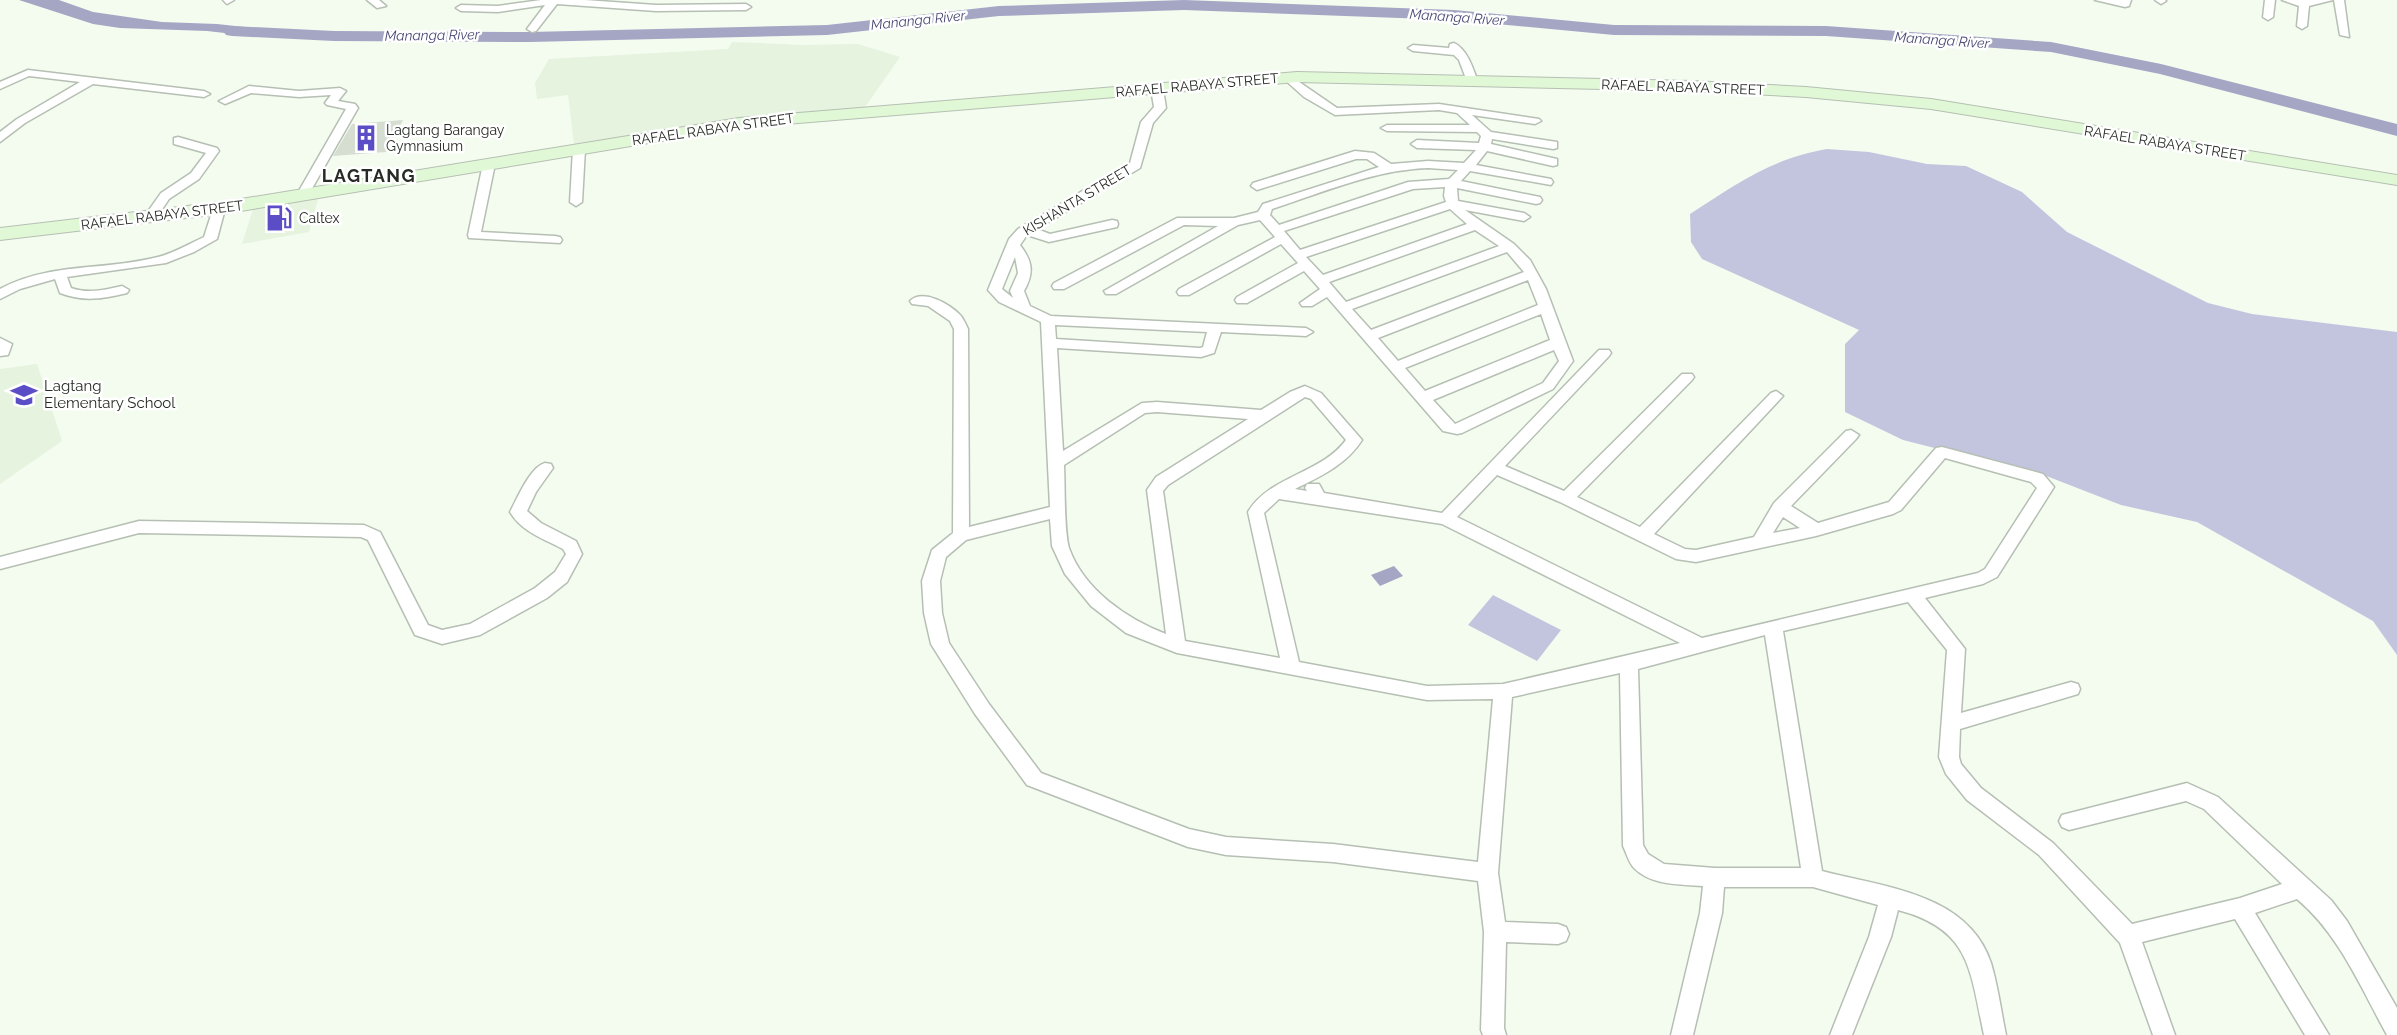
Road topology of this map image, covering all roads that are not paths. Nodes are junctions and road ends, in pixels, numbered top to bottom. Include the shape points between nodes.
1 (372, 0) edge
2 (2100, 0) edge
3 (2126, 0) edge
4 (2270, 0) edge
5 (2287, 0) edge
6 (2328, 0) edge
7 (2338, 0) edge
8 (556, 1) edge
9 (2304, 4) junction
10 (381, 6) dead end
11 (746, 7) dead end
12 (461, 8) dead end
13 (2268, 17) dead end
14 (2302, 26) dead end
15 (532, 29) dead end
16 (2345, 35) dead end
17 (1413, 48) dead end
18 (1289, 78) junction
19 (90, 81) junction
20 (1472, 82) junction
21 (0, 86) edge
22 (1157, 88) junction
23 (204, 94) dead end
24 (225, 101) dead end
25 (1462, 112) junction
26 (0, 121) edge
27 (21, 121) junction
28 (1534, 121) dead end
29 (1387, 128) dead end
30 (1485, 137) junction
31 (0, 138) edge
32 (178, 141) dead end
33 (1417, 144) dead end
34 (1553, 145) dead end
35 (579, 149) junction
36 (1553, 162) dead end
37 (489, 164) junction
38 (1468, 166) junction
39 (1389, 168) junction
40 (2397, 180) edge
41 (1547, 182) dead end
42 (1452, 183) junction
43 (1257, 186) dead end
44 (302, 196) junction
45 (1536, 200) dead end
46 (576, 202) dead end
47 (1453, 204) junction
48 (219, 209) junction
49 (1263, 215) junction
50 (150, 217) junction
51 (1524, 217) dead end
52 (1234, 222) junction
53 (1112, 224) dead end
54 (1477, 225) junction
55 (1026, 230) junction
56 (0, 234) edge
57 (1280, 234) junction
58 (555, 240) dead end
59 (1014, 246) junction
60 (1508, 247) junction
61 (1302, 260) junction
62 (1002, 272) junction
63 (1025, 274) junction
64 (1531, 274) junction
65 (60, 275) junction
66 (1325, 285) junction
67 (1059, 286) dead end
68 (122, 290) dead end
69 (1111, 291) dead end
70 (1184, 291) dead end
71 (0, 295) edge
72 (1242, 300) dead end
73 (917, 301) dead end
74 (1307, 303) dead end
75 (1023, 307) junction
76 (1344, 307) junction
77 (1546, 307) junction
78 (1048, 320) junction
79 (1215, 328) junction
80 (1306, 332) dead end
81 (1369, 336) junction
82 (1557, 342) junction
83 (1050, 343) junction
84 (1604, 353) dead end
85 (1395, 367) junction
86 (1687, 377) dead end
87 (1776, 396) dead end
88 (1423, 398) junction
89 (1266, 415) junction
90 (1851, 435) dead end
91 (1055, 464) junction
92 (545, 468) dead end
93 (1495, 468) junction
94 (1307, 479) junction
95 (1277, 493) junction
96 (1319, 498) junction
97 (1566, 498) junction
98 (1780, 507) junction
99 (1058, 512) junction
100 (1446, 519) junction
101 (1816, 530) junction
102 (961, 535) junction
103 (1642, 536) junction
104 (1760, 542) junction
105 (0, 563) edge
106 (1913, 595) junction
107 (1773, 626) junction
108 (1698, 644) junction
109 (1177, 646) junction
110 (1629, 664) junction
111 (1291, 668) junction
112 (2071, 689) dead end
113 (1503, 691) junction
114 (1951, 724) junction
115 (2069, 821) dead end
116 (1488, 873) junction
117 (1715, 877) junction
118 (1813, 878) junction
119 (2300, 888) junction
120 (1890, 898) junction
121 (2240, 908) junction
122 (1495, 932) junction
123 (1558, 934) dead end
124 (2129, 938) junction
125 (2397, 1030) edge
126 (1495, 1035) edge
127 (1682, 1035) edge
128 (1841, 1035) edge
129 (1995, 1035) edge
130 (2164, 1035) edge
131 (2318, 1035) edge

1 - 10 street
2 - 3 street via 2125,4
4 - 13 street
5 - 9 street
6 - 9 street
7 - 16 street
8 - 11 street via 656,8
8 - 12 street via 498,9
8 - 15 street
9 - 14 street
17 - 20 street via 1455,49 1464,59
18 - 20 main road, RAFAEL RABAYA STREET
18 - 22 main road, RAFAEL RABAYA STREET
18 - 25 street via 1335,112 1439,107
19 - 21 street via 28,74
19 - 23 street
19 - 27 street
20 - 40 main road, RAFAEL RABAYA STREET via 1693,86 1931,104
22 - 35 main road, RAFAEL RABAYA STREET via 795,117
22 - 55 street, KISHANTA STREET via 1160,108 1147,122 1136,165
24 - 44 street via 249,89 299,94 340,91 331,103 352,108
25 - 28 street
25 - 30 street
26 - 27 street
27 - 31 street
29 - 30 street
30 - 33 street
30 - 34 street
30 - 36 street
30 - 38 street
32 - 50 street via 213,152 195,176 165,196
35 - 37 main road, RAFAEL RABAYA STREET
35 - 46 street
37 - 44 main road, RAFAEL RABAYA STREET
37 - 58 street via 474,235
38 - 39 street via 1427,164
38 - 41 street
38 - 42 street
39 - 43 street via 1370,156 1355,155
39 - 49 street via 1267,207
42 - 45 street
42 - 47 street
42 - 57 street via 1412,185
44 - 48 main road, RAFAEL RABAYA STREET
47 - 51 street
47 - 54 street
47 - 61 street
48 - 50 main road, RAFAEL RABAYA STREET
48 - 65 street via 210,239 185,251 157,261
49 - 52 street
49 - 57 street
50 - 56 main road, RAFAEL RABAYA STREET
52 - 67 street via 1182,221
52 - 69 street
53 - 55 street via 1049,238
54 - 60 street
54 - 66 street
55 - 59 street, KISHANTA STREET
57 - 61 street
57 - 70 street
59 - 62 street, KISHANTA STREET
59 - 63 street, KISHANTA STREET via 1025,259
60 - 64 street
60 - 76 street
61 - 66 street
61 - 72 street
62 - 63 street
62 - 75 street via 995,290 999,296
63 - 75 street via 1017,291
64 - 77 street
64 - 81 street
65 - 68 street via 65,290 78,296
65 - 71 street via 20,284
66 - 74 street
66 - 76 street
73 - 102 street via 932,302 956,319 960,329
75 - 78 street
76 - 81 street
77 - 82 street
77 - 85 street
78 - 79 street
78 - 83 street
79 - 80 street
79 - 83 street via 1209,350 1201,353
81 - 85 street
82 - 88 street
82 - 88 street via 1566,361 1548,386 1457,429 1448,427
83 - 91 street
84 - 93 street
85 - 88 street
86 - 97 street
87 - 103 street
89 - 91 street via 1136,406
89 - 94 street via 1305,391 1316,396 1351,434 1354,440 1350,448
89 - 109 street via 1162,481 1155,490
90 - 98 street
91 - 99 street
92 - 105 street via 518,512 524,521 570,545 574,554 561,577 542,593 474,630 442,637 421,630 374,536 364,531 139,527
93 - 97 street
93 - 100 street
94 - 95 street
94 - 96 street
95 - 96 street
95 - 111 street via 1256,512
96 - 100 street
97 - 103 street
98 - 101 street
98 - 104 street
99 - 102 street
99 - 109 street via 1060,546 1071,570 1097,602 1132,628
100 - 108 street
101 - 104 street
101 - 106 street via 1895,506 1942,452 2043,482 2046,487 1991,573
102 - 116 street via 938,554 931,581 940,644 1034,779 1188,838 1226,846 1333,854
103 - 104 street via 1682,555 1696,556
106 - 107 street
106 - 114 street via 1956,649
107 - 108 street
107 - 118 street
108 - 110 street
109 - 111 street
110 - 113 street
110 - 117 street via 1633,846 1641,861 1660,873
111 - 113 street via 1427,693
112 - 114 street
113 - 116 street
114 - 124 street via 1949,757 1962,782 2046,849
115 - 119 street via 2187,792 2211,803
116 - 122 street
117 - 118 street
117 - 127 street via 1712,913
118 - 120 street
119 - 121 street
119 - 125 street via 2323,907 2339,928
120 - 128 street via 1880,937
120 - 129 street via 1939,914 1969,942 1980,963
121 - 124 street
121 - 131 street
122 - 123 street
122 - 126 street
124 - 130 street

